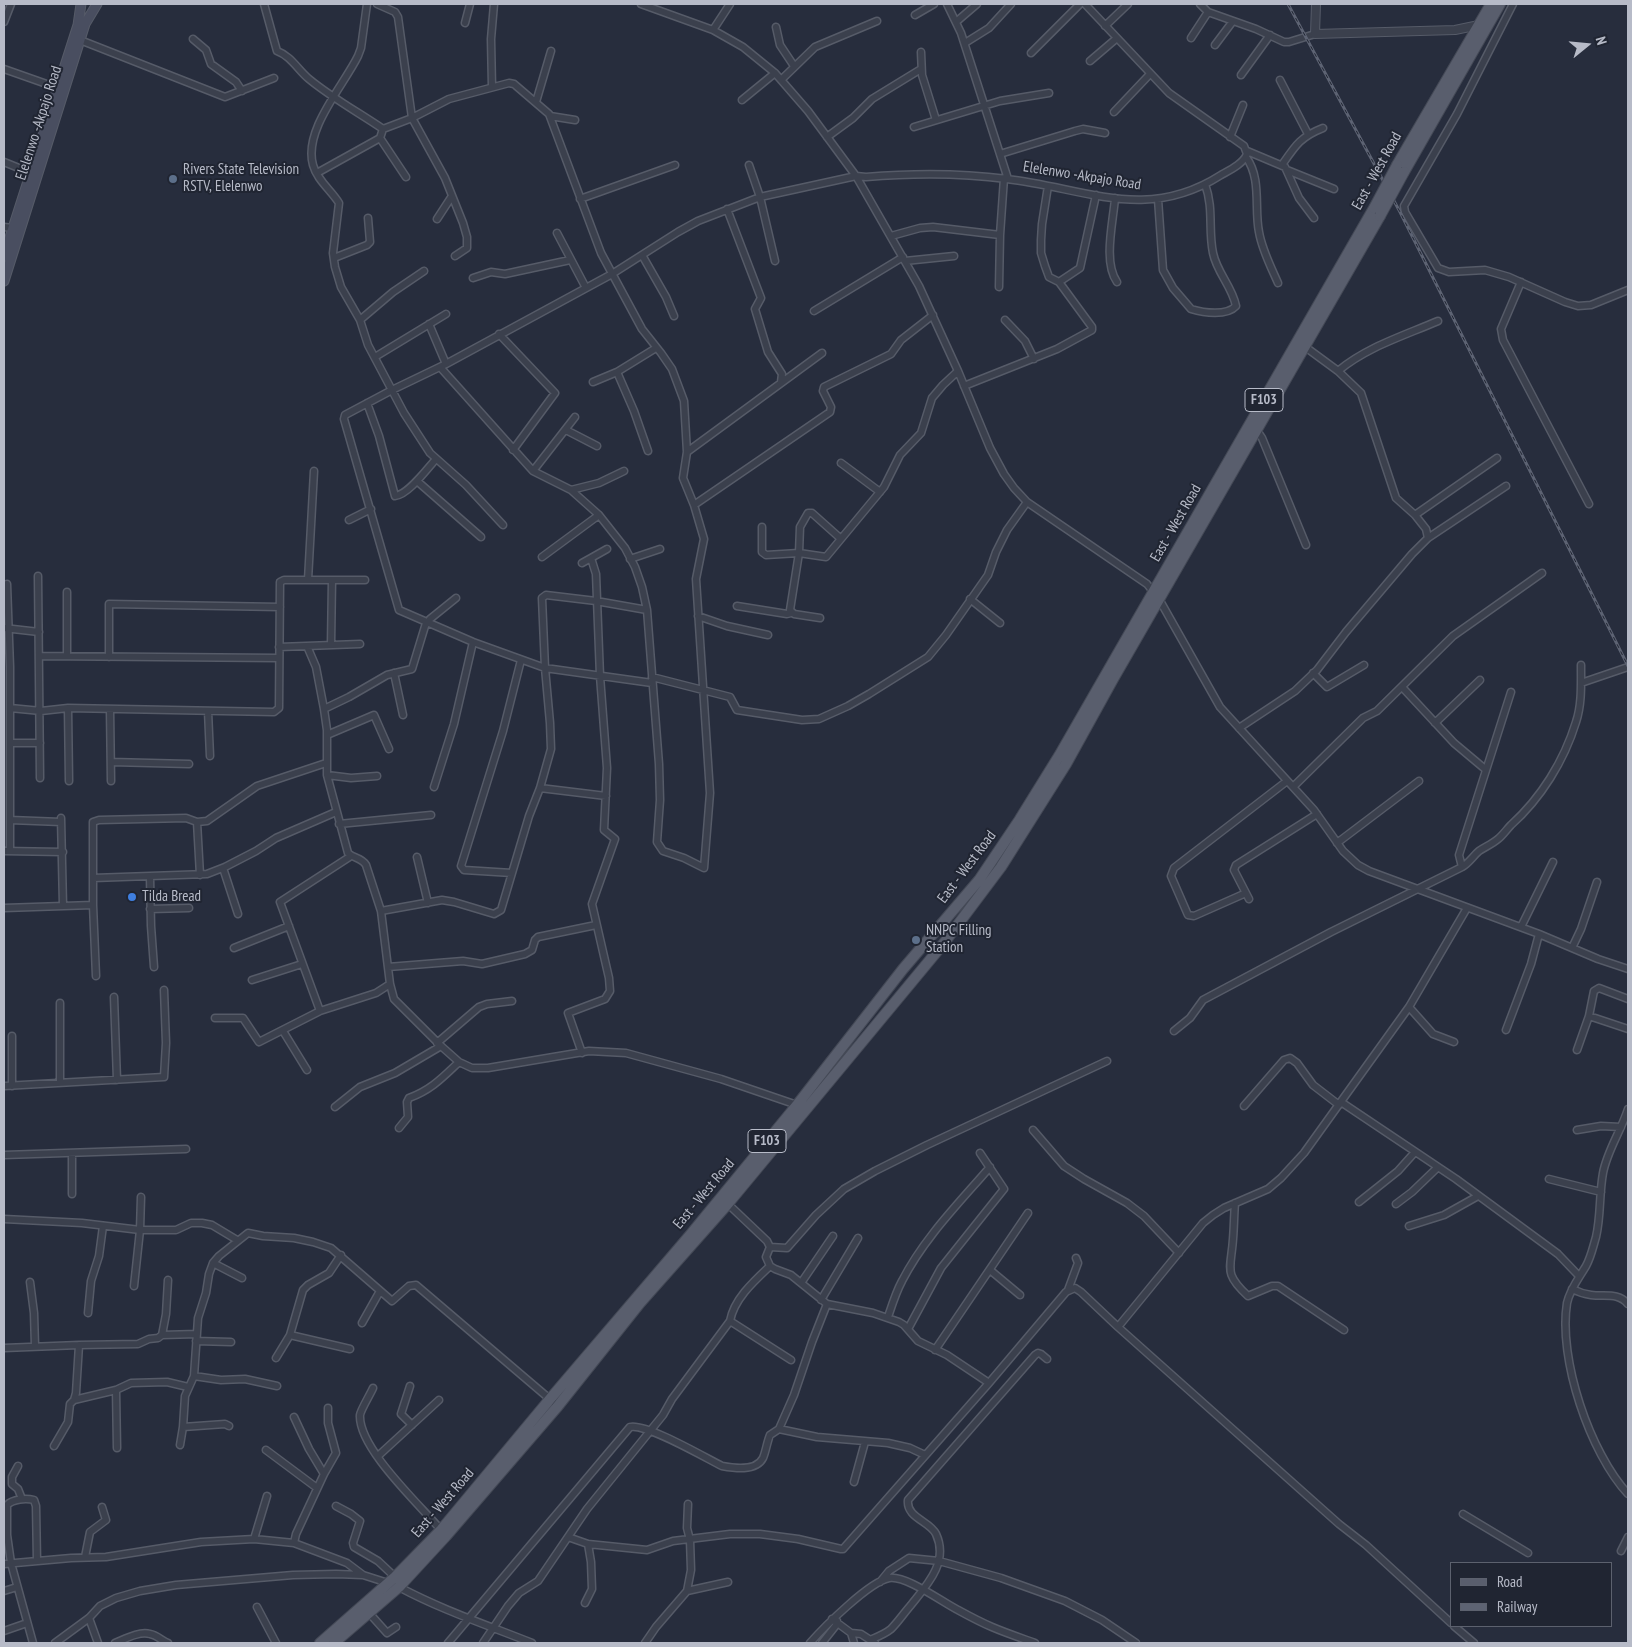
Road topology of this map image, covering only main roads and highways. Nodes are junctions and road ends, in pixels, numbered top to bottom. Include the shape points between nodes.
1 (76, 4) edge
2 (81, 4) edge
3 (97, 4) edge
4 (1491, 4) edge
5 (1500, 4) edge
6 (78, 25) junction
7 (1401, 168) junction
8 (1377, 212) junction
9 (8, 227) edge
10 (4, 256) edge
11 (4, 281) edge
12 (1157, 595) junction
13 (554, 1402) junction
14 (320, 1643) edge
15 (334, 1643) edge

1 - 6 main road
2 - 6 main road, Elelenwo -Akpajo Road
3 - 11 main road, Elelenwo -Akpajo Road via 85,24
4 - 7 main road, East - West Road / F103
5 - 7 main road, East - West Road / F103
6 - 9 main road, Elelenwo -Akpajo Road via 31,173
7 - 8 main road, East - West Road / F103, bridge
8 - 12 main road, East - West Road / F103
8 - 12 main road, East - West Road / F103 via 1304,346
9 - 10 main road, Elelenwo -Akpajo Road
12 - 13 main road, East - West Road / F103 via 979,880
12 - 13 main road, East - West Road / F103 via 1066,764 1001,867 944,943 728,1204
13 - 14 main road, East - West Road / F103 via 441,1530 392,1580
13 - 15 main road, East - West Road / F103 via 446,1536 399,1587

